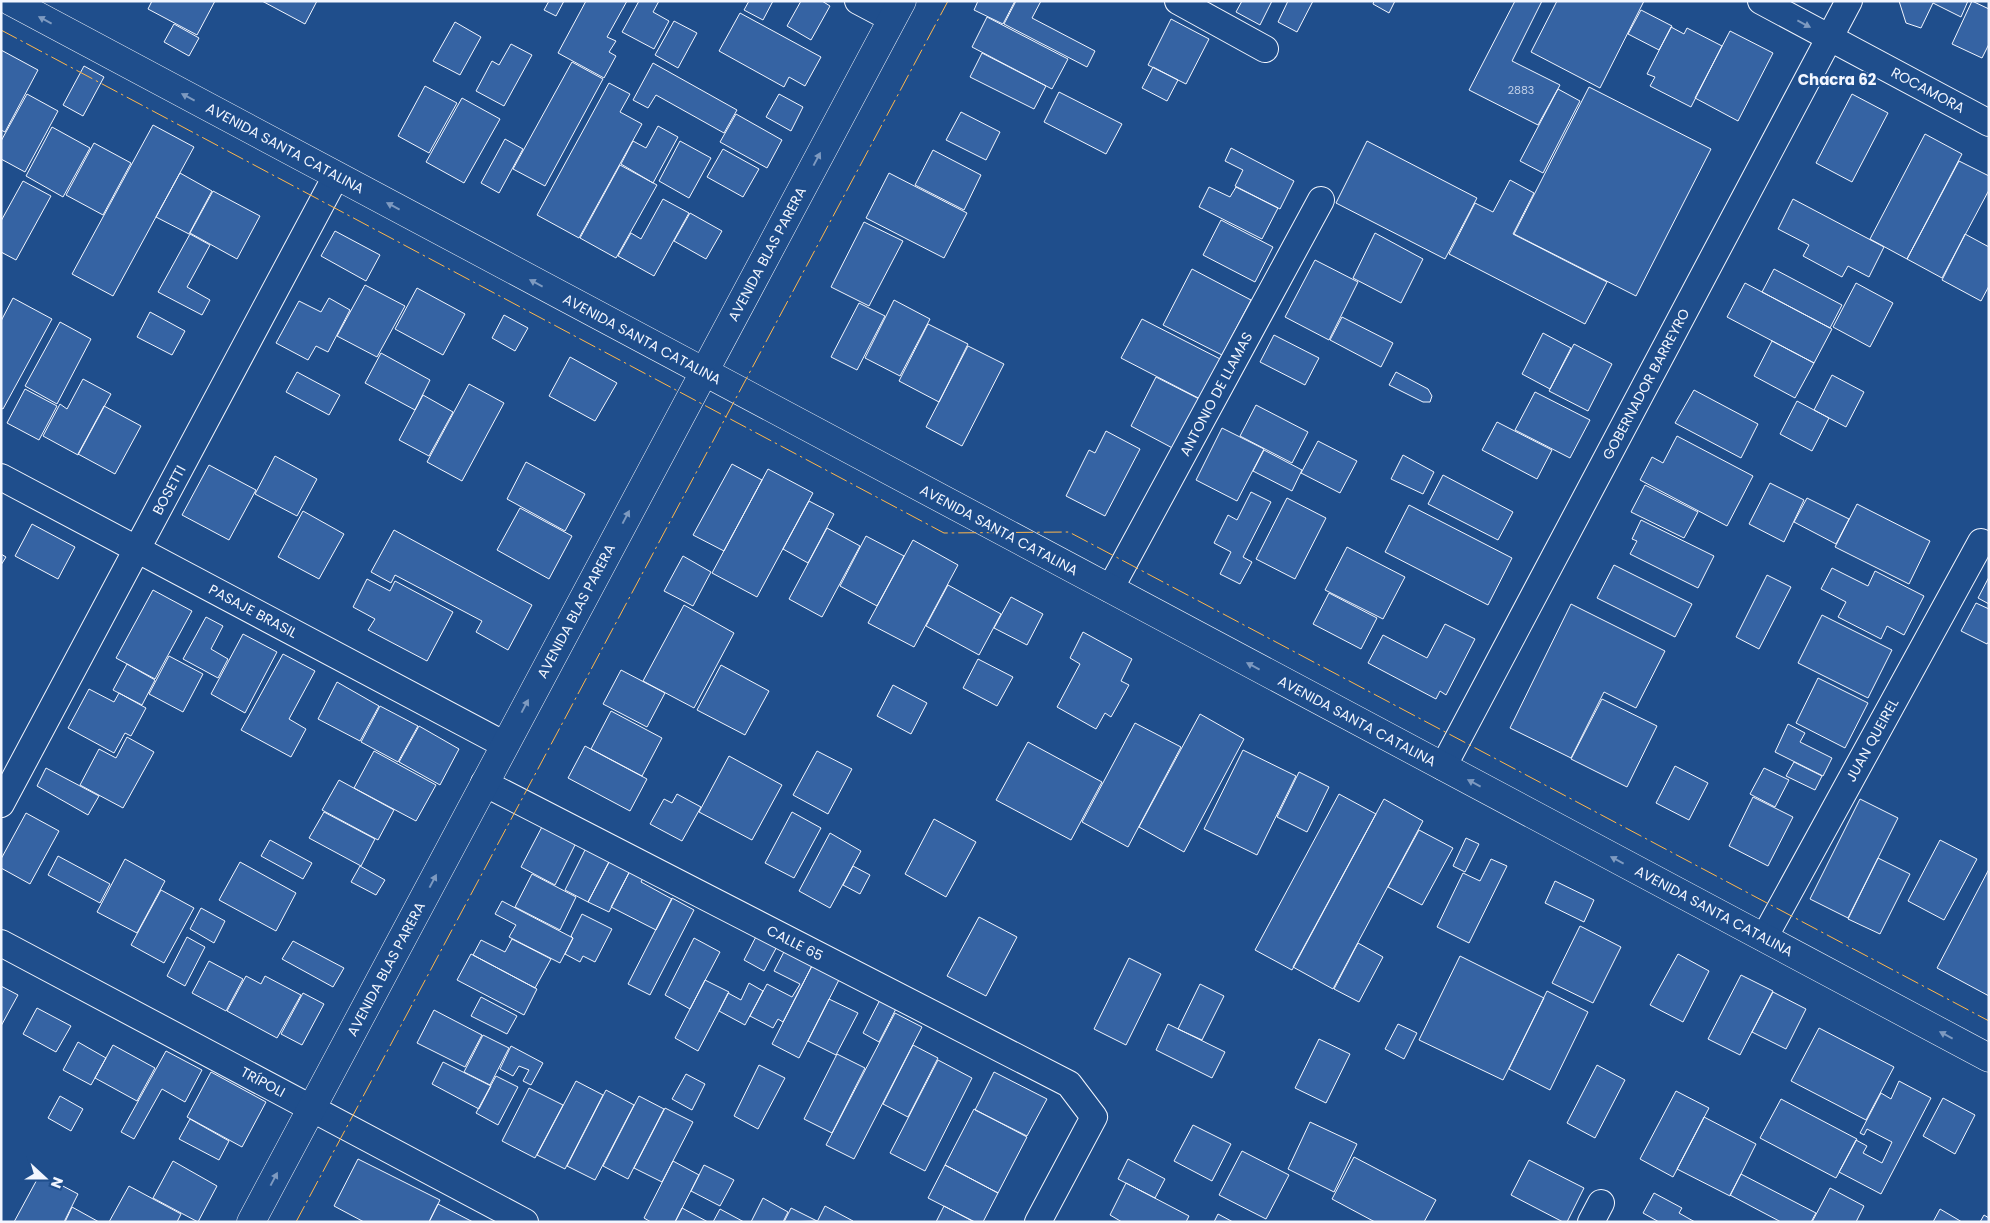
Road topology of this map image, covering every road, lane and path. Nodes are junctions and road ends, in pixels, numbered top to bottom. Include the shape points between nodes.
1 (10, 1) edge
2 (858, 1) edge
3 (1178, 1) edge
4 (1761, 1) edge
5 (1849, 1) edge
6 (897, 10) edge
7 (1830, 38) junction
8 (1265, 49) dead end
9 (1989, 123) edge
10 (336, 176) junction
11 (1321, 200) dead end
12 (703, 372) junction
13 (1, 477) edge
14 (1981, 542) dead end
15 (137, 549) junction
16 (1110, 589) junction
17 (505, 745) junction
18 (1443, 766) junction
19 (484, 783) junction
20 (1, 804) edge
21 (1764, 938) junction
22 (1, 943) edge
23 (1989, 1058) edge
24 (312, 1108) junction
25 (251, 1222) edge
26 (525, 1222) edge
27 (1038, 1222) edge

10 -> 1 main road, AVENIDA SANTA CATALINA
2 - 6 street
3 - 8 street
4 -> 7 street, ROCAMORA
5 - 7 street, GOBERNADOR BARREYRO
12 -> 6 main road, AVENIDA BLAS PARERA
7 - 9 street, ROCAMORA
7 - 18 street, GOBERNADOR BARREYRO
12 -> 10 main road, AVENIDA SANTA CATALINA
10 - 15 street, BOSETTI
11 - 16 street, ANTONIO DE LLAMAS
12 - 16 main road, AVENIDA SANTA CATALINA
17 -> 12 main road, AVENIDA BLAS PARERA
13 - 15 street, PASAJE BRASIL
14 - 21 street, JUAN QUEIREL
15 - 17 street, PASAJE BRASIL
15 - 20 street, BOSETTI
18 -> 16 main road, AVENIDA SANTA CATALINA
17 - 19 main road, AVENIDA BLAS PARERA
21 -> 18 main road, AVENIDA SANTA CATALINA
24 -> 19 main road, AVENIDA BLAS PARERA
19 - 27 street, CALLE 65 via 1069,1084 1094,1117
23 -> 21 main road, AVENIDA SANTA CATALINA
22 - 24 street, TRÍPOLI
25 -> 24 main road, AVENIDA BLAS PARERA
24 - 26 street, TRÍPOLI

